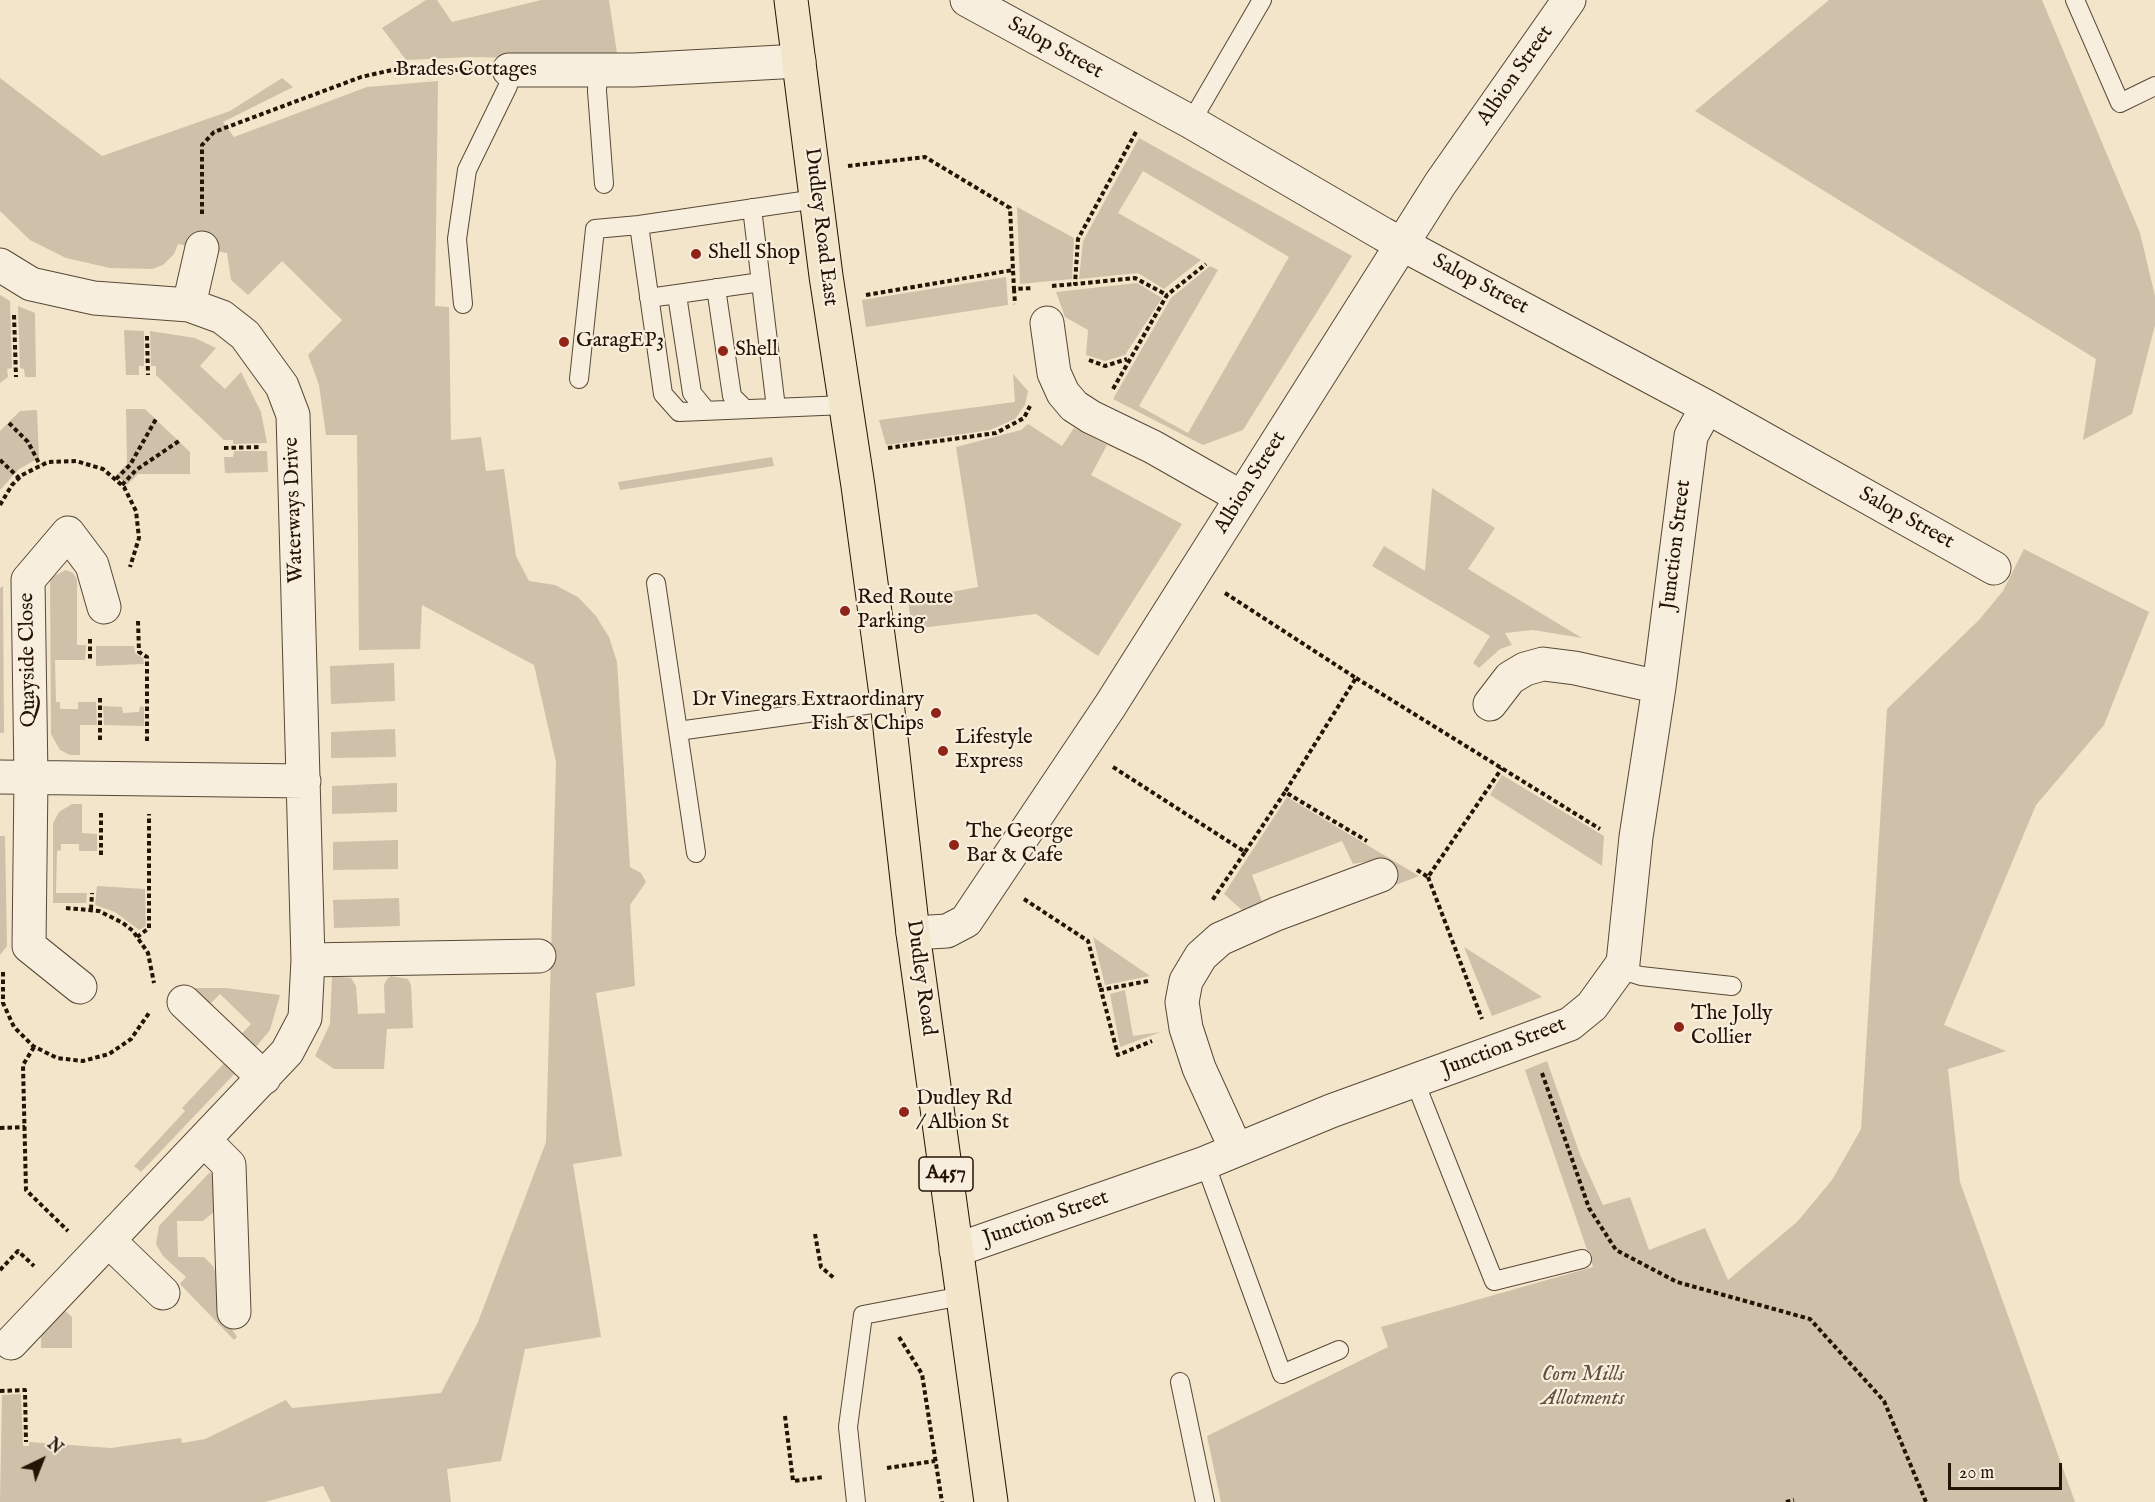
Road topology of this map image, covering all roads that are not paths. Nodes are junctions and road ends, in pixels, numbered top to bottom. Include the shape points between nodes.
1 (791, 0) edge
2 (966, 0) edge
3 (1262, 0) edge
4 (1569, 0) edge
5 (2074, 0) edge
6 (799, 61) junction
7 (509, 70) joint
8 (598, 70) junction
9 (2155, 86) edge
10 (1191, 122) junction
11 (604, 183) dead end
12 (814, 185) junction
13 (752, 208) junction
14 (639, 225) junction
15 (1403, 243) junction
16 (202, 248) road end
17 (0, 265) edge
18 (761, 282) junction
19 (716, 288) junction
20 (677, 295) junction
21 (649, 298) junction
22 (463, 304) dead end
23 (189, 305) junction
24 (1047, 323) dead end
25 (579, 380) dead end
26 (845, 405) junction
27 (1707, 407) junction
28 (776, 408) junction
29 (745, 409) junction
30 (706, 410) junction
31 (853, 453) joint
32 (1241, 497) junction
33 (1994, 568) dead end
34 (657, 583) dead end
35 (104, 607) dead end
36 (1659, 687) junction
37 (887, 702) junction
38 (1490, 704) dead end
39 (678, 731) junction
40 (16, 777) edge
41 (304, 781) junction
42 (696, 853) dead end
43 (1388, 862) road end
44 (913, 933) junction
45 (539, 956) dead end
46 (308, 960) junction
47 (1618, 969) junction
48 (1732, 986) dead end
49 (80, 987) dead end
50 (184, 1002) dead end
51 (264, 1078) junction
52 (1415, 1083) junction
53 (205, 1141) junction
54 (1236, 1149) junction
55 (1205, 1163) junction
56 (109, 1241) junction
57 (956, 1250) junction
58 (1582, 1259) dead end
59 (163, 1293) dead end
60 (962, 1296) junction
61 (234, 1312) dead end
62 (10, 1343) dead end
63 (1339, 1350) dead end
64 (1180, 1382) dead end
65 (856, 1502) edge
66 (991, 1502) edge
67 (1205, 1502) edge

1 - 6 main road, Dudley Road East / A457
2 - 10 street, Salop Street
3 - 10 lane
4 - 15 street, Albion Street
5 - 9 lane via 2120,102
6 - 8 street, Brades Cottages
6 - 12 main road, Dudley Road East / A457
7 - 8 street, Brades Cottages
7 - 22 lane via 508,86 467,170 457,239
8 - 11 lane
10 - 15 street, Salop Street
12 - 13 lane
12 - 26 main road, Dudley Road East / A457
13 - 14 lane
13 - 18 lane
14 - 21 lane
14 - 25 lane via 595,229
15 - 27 street, Salop Street
15 - 32 street, Albion Street
16 - 23 street
17 - 23 street, Waterways Drive via 31,284 94,298
18 - 19 lane
18 - 28 lane
19 - 20 lane
19 - 29 lane via 732,396
20 - 21 lane
20 - 30 lane via 692,393
21 - 30 lane via 663,394 679,411
23 - 41 street, Waterways Drive via 222,317 245,335 282,386 293,415
24 - 32 street via 1054,373 1074,406
26 - 28 lane
26 - 31 main road, Dudley Road East / A457
27 - 33 street, Salop Street
27 - 36 street, Junction Street via 1690,436
28 - 29 lane
29 - 30 lane
31 - 37 main road, Dudley Road / A457
32 - 44 street, Albion Street via 1083,747 966,921 947,931
34 - 39 lane
35 - 40 street, Quayside Close via 92,565 68,534 28,580
36 - 38 street via 1543,664 1510,678
36 - 47 street, Junction Street via 1636,837 1623,963
37 - 39 lane
37 - 44 main road, Dudley Road / A457
39 - 42 lane
40 - 41 street
40 - 49 street, Quayside Close via 29,946
41 - 46 street, Waterways Drive
43 - 54 street via 1220,939 1201,956 1186,981 1182,1002 1186,1028 1198,1068
44 - 57 main road, Dudley Road / A457
45 - 46 street
46 - 51 street, Waterways Drive via 305,1017 287,1052
47 - 48 lane via 1641,976
47 - 52 street, Junction Street via 1592,1006 1570,1024
50 - 51 street
51 - 53 street, Waterways Drive
52 - 54 street, Junction Street
52 - 58 lane via 1494,1281
53 - 56 street, Waterways Drive
53 - 61 street via 229,1166
54 - 55 street, Junction Street
55 - 57 street, Junction Street
55 - 63 lane via 1282,1374
56 - 59 street
56 - 62 street, Waterways Drive
57 - 60 main road, Dudley Road / A457
60 - 65 lane via 863,1315 848,1427
60 - 66 main road, Dudley Road / A457
64 - 67 lane

